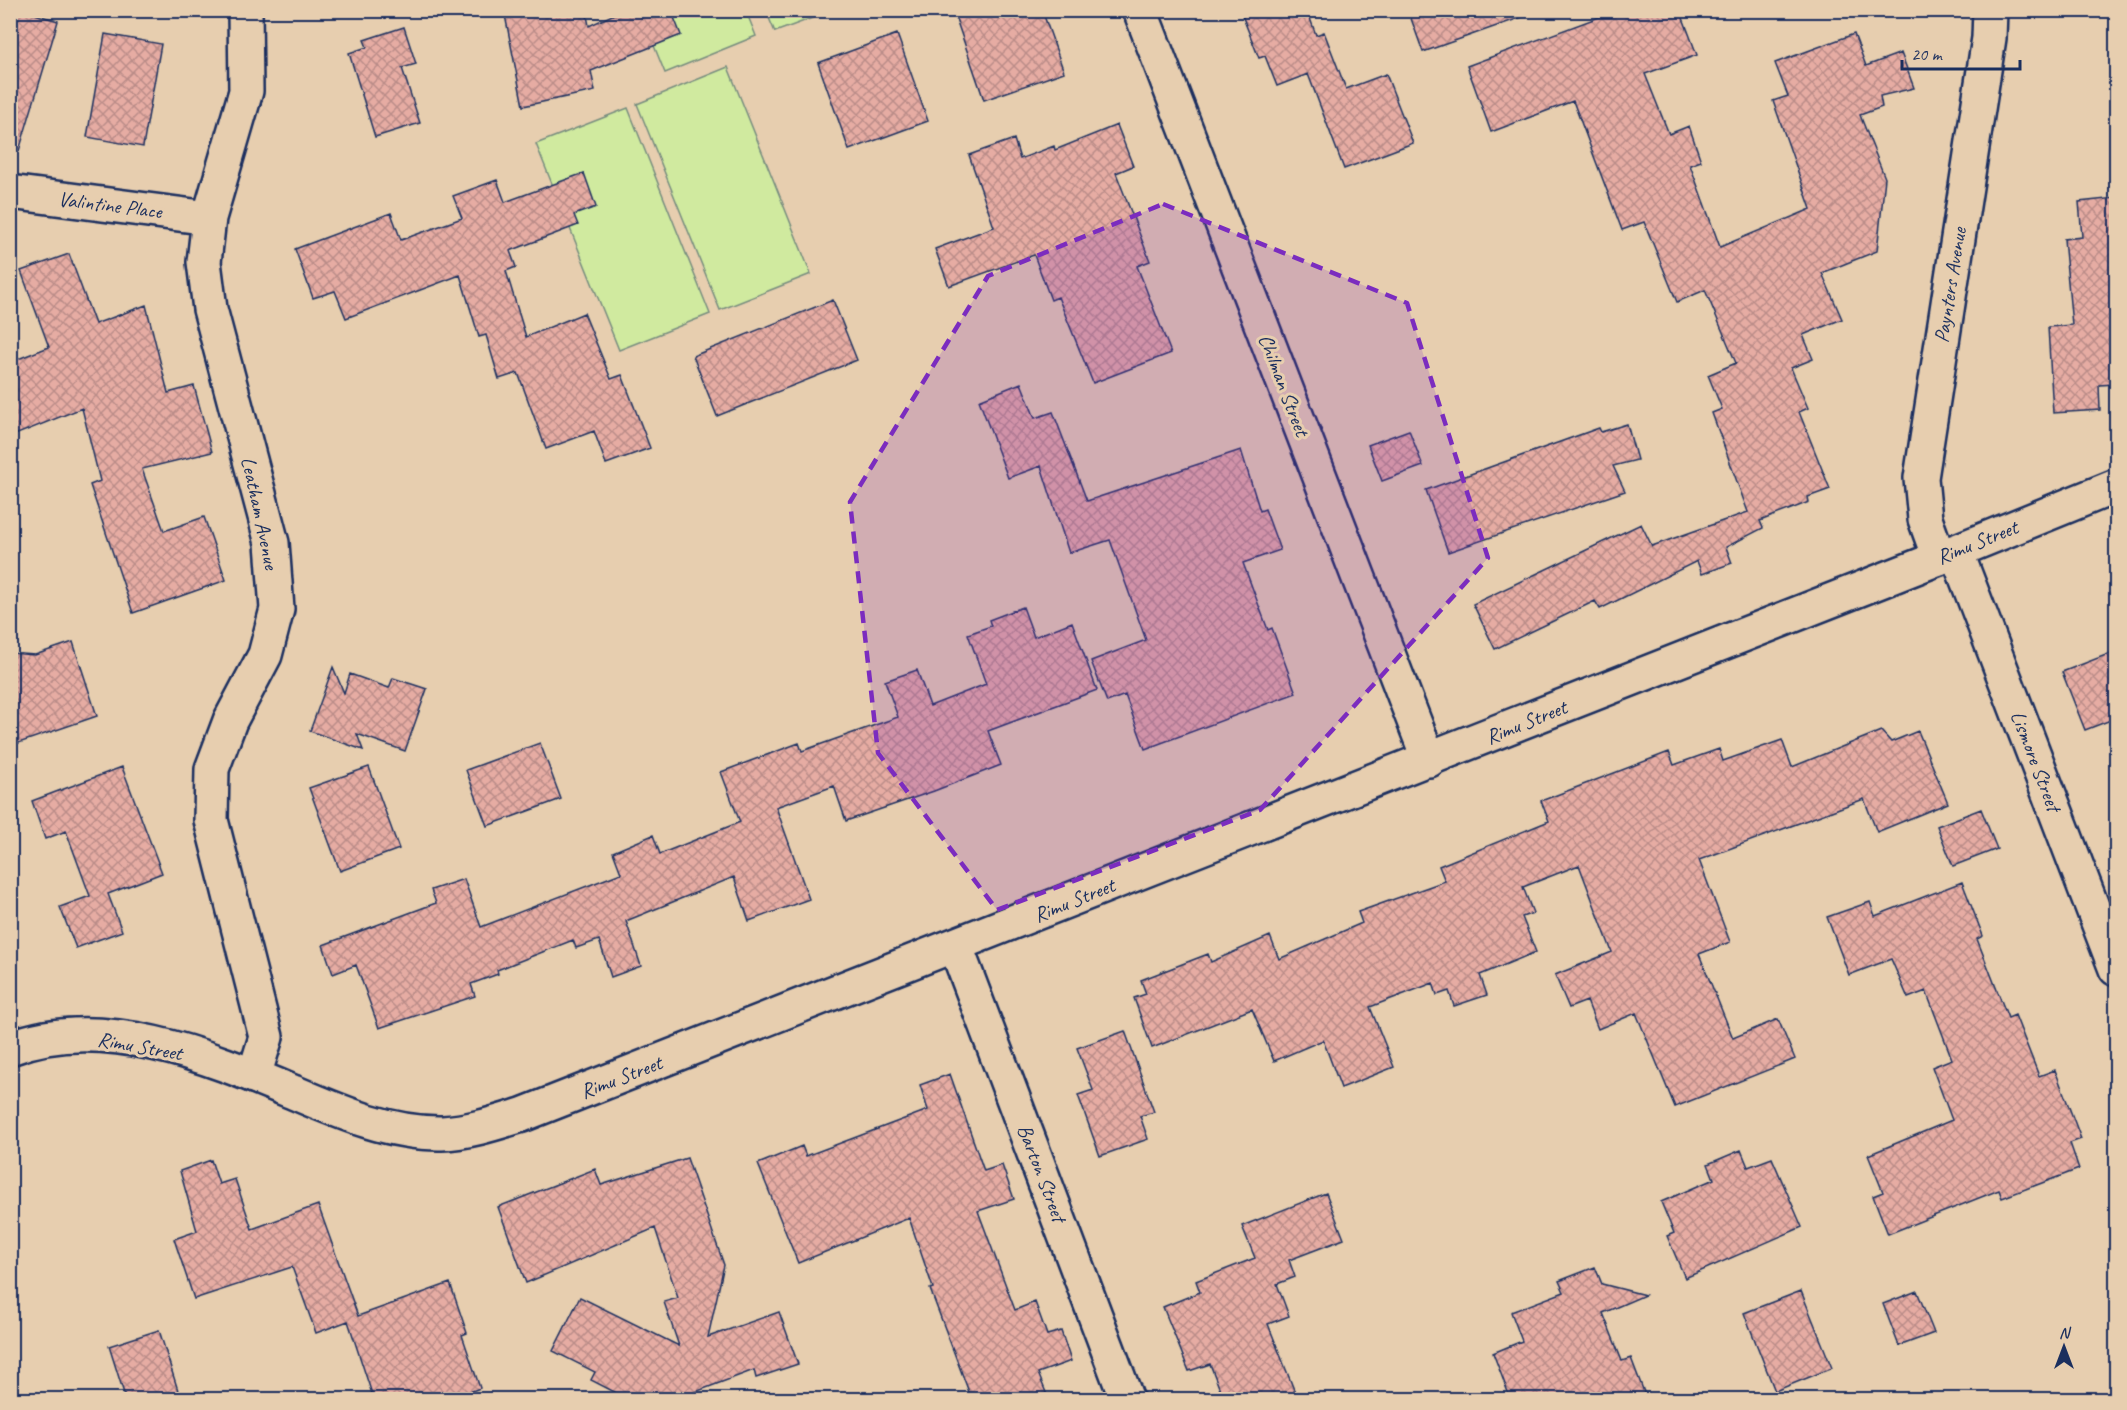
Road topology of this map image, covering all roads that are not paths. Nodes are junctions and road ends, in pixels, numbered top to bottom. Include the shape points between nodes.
1 (245, 10) edge
2 (1140, 10) edge
3 (1990, 10) edge
4 (10, 192) edge
5 (209, 218) junction
6 (2116, 486) edge
7 (1948, 554) junction
8 (1429, 760) junction
9 (956, 947) junction
10 (2116, 969) edge
11 (10, 1048) edge
12 (254, 1076) junction
13 (1127, 1400) edge

1 - 5 street, Leatham Avenue via 246,91
2 - 8 street, Chilman Street
3 - 7 street, Paynters Avenue via 1989,38 1920,478 1925,519
4 - 5 street, Valintine Place
5 - 12 street, Leatham Avenue via 204,262 210,309 272,543 277,609 265,655 230,721 212,769 211,820 267,1037
6 - 7 street, Rimu Street
7 - 8 street, Rimu Street
7 - 10 street, Lismore Street
8 - 9 street, Rimu Street
9 - 12 street, Rimu Street via 482,1127 442,1133 399,1128 353,1117
9 - 13 street, Barton Street
11 - 12 street, Rimu Street via 66,1036 114,1036 173,1049

